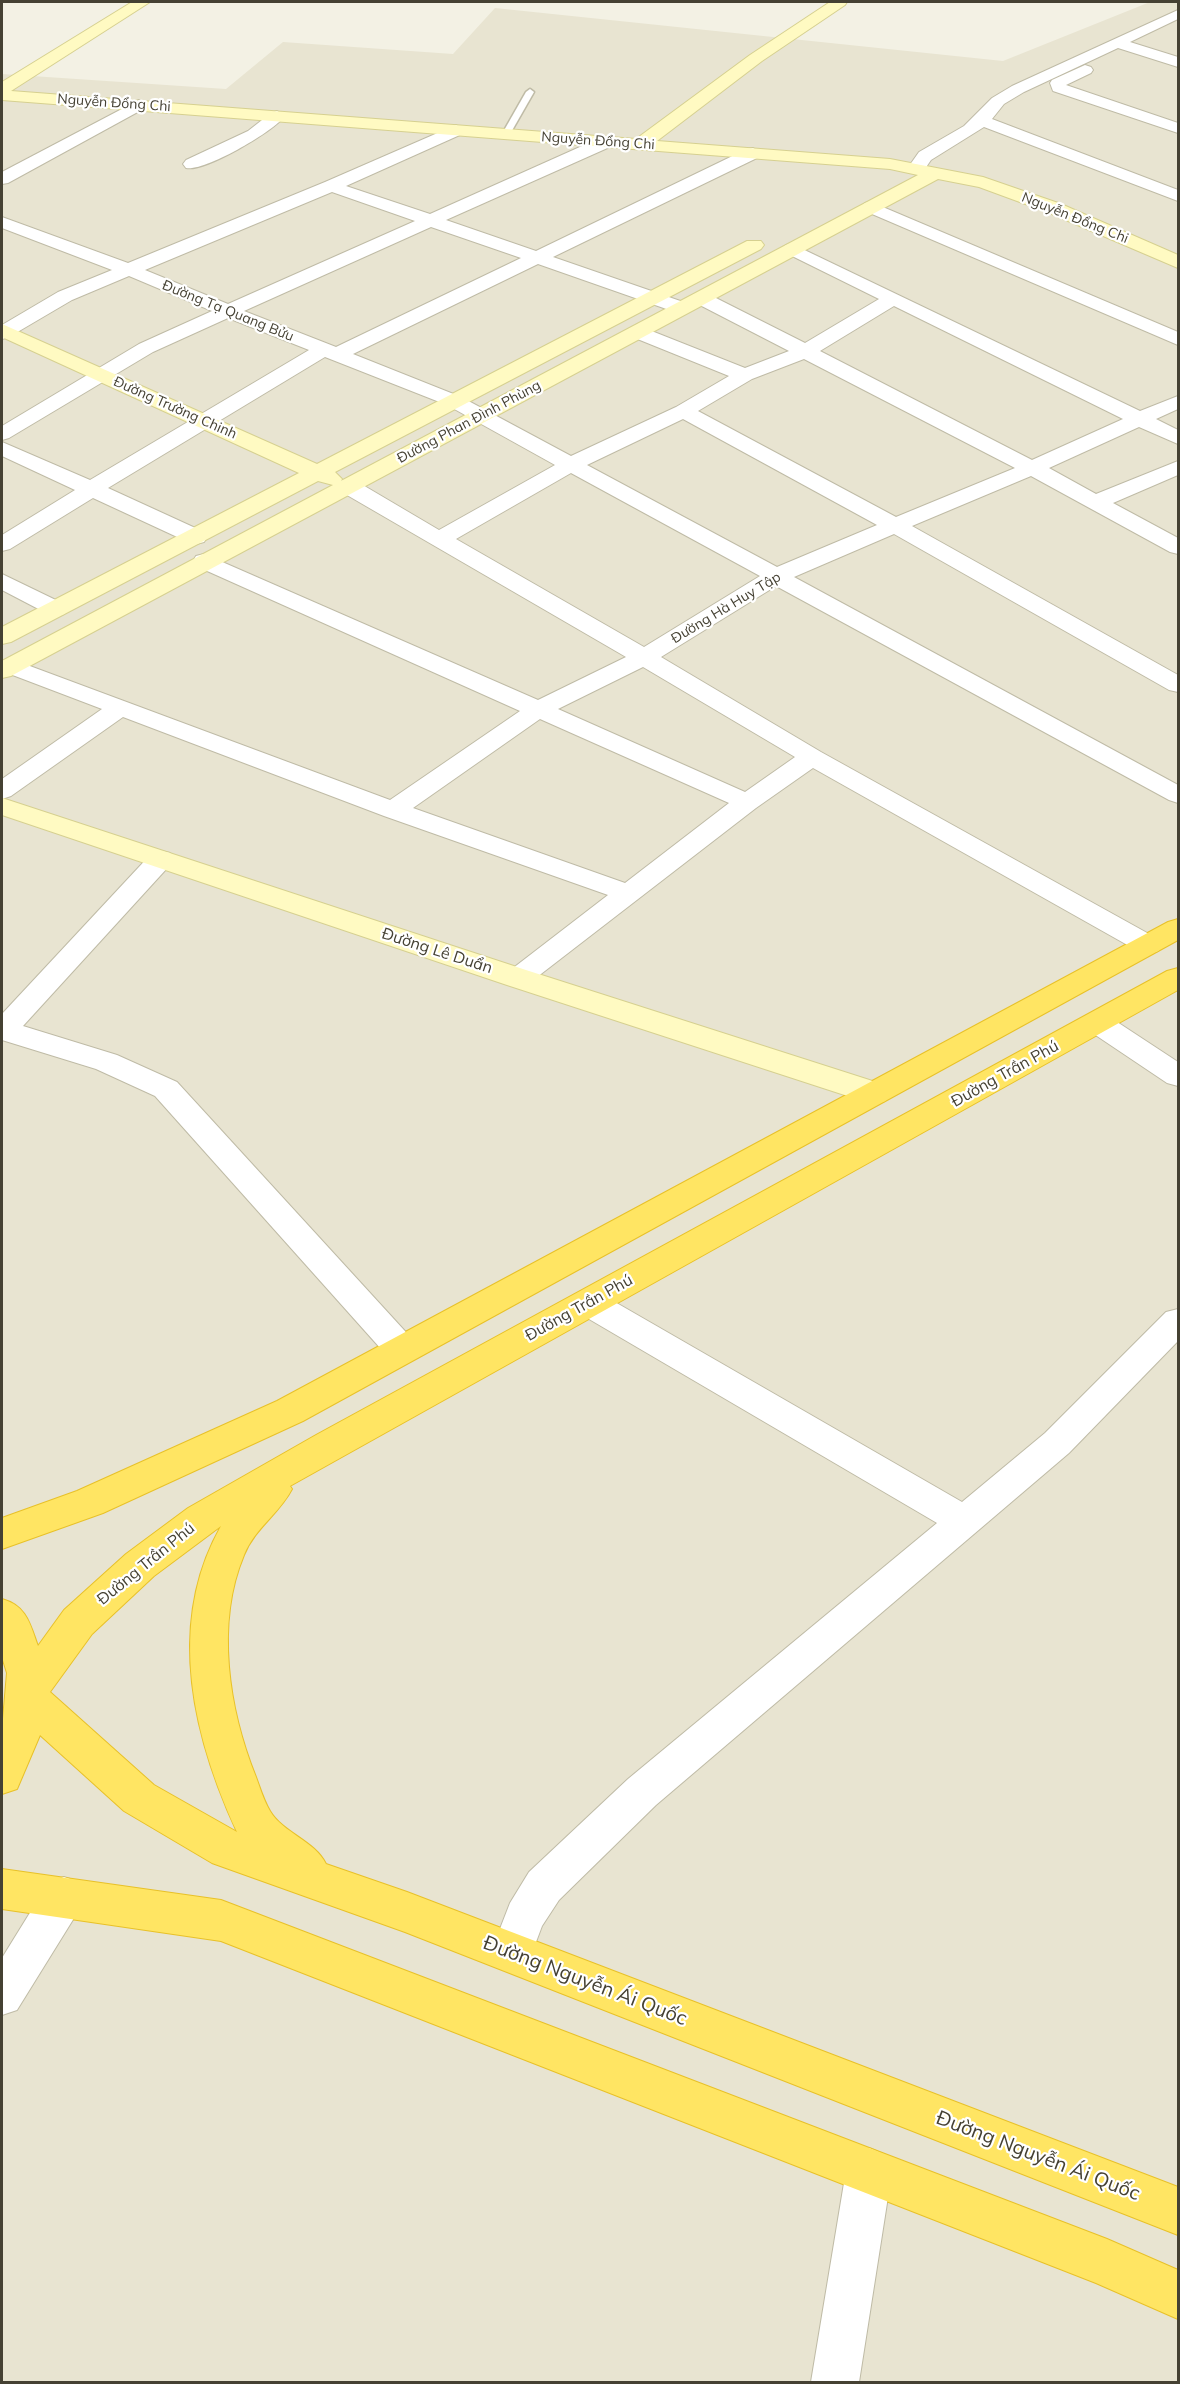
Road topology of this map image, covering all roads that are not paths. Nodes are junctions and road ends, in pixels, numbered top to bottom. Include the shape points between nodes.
1 (141, 2) edge
2 (840, 2) edge
3 (1179, 14) edge
4 (1124, 45) junction
5 (1179, 62) edge
6 (2, 88) edge
7 (530, 92) dead end
8 (2, 95) edge
9 (139, 105) junction
10 (277, 116) junction
11 (981, 121) junction
12 (1179, 128) edge
13 (456, 130) junction
14 (506, 134) junction
15 (606, 142) junction
16 (641, 144) junction
17 (753, 153) junction
18 (192, 164) dead end
19 (919, 169) junction
20 (2, 179) edge
21 (878, 181) dead end
22 (331, 186) junction
23 (1179, 196) edge
24 (871, 207) junction
25 (431, 221) junction
26 (2, 222) edge
27 (28, 232) junction
28 (776, 234) dead end
29 (10, 242) dead end
30 (792, 249) junction
31 (535, 258) junction
32 (1179, 262) edge
33 (127, 269) junction
34 (649, 298) junction
35 (894, 298) junction
36 (691, 303) junction
37 (227, 311) junction
38 (3, 332) edge
39 (637, 332) junction
40 (1179, 339) edge
41 (806, 351) junction
42 (330, 352) junction
43 (101, 375) junction
44 (745, 375) junction
45 (454, 401) junction
46 (1179, 402) edge
47 (683, 411) junction
48 (481, 416) junction
49 (1141, 418) junction
50 (202, 421) junction
51 (2, 434) edge
52 (1179, 438) edge
53 (2, 448) edge
54 (572, 464) junction
55 (1179, 467) edge
56 (1032, 468) junction
57 (317, 473) junction
58 (348, 486) junction
59 (89, 490) junction
60 (1096, 502) junction
61 (895, 526) junction
62 (196, 537) junction
63 (440, 538) junction
64 (2, 544) edge
65 (1179, 547) edge
66 (204, 561) junction
67 (778, 575) junction
68 (2, 581) edge
69 (56, 609) junction
70 (2, 637) edge
71 (644, 657) junction
72 (6, 668) edge
73 (1179, 685) edge
74 (120, 707) junction
75 (539, 709) junction
76 (812, 757) junction
77 (2, 791) edge
78 (1179, 795) edge
79 (747, 802) junction
80 (2, 806) edge
81 (393, 810) junction
82 (161, 859) junction
83 (630, 894) junction
84 (1179, 928) edge
85 (1148, 945) junction
86 (518, 978) junction
87 (1179, 978) edge
88 (1098, 1023) junction
89 (2, 1030) edge
90 (1179, 1076) edge
91 (874, 1093) junction
92 (589, 1303) junction
93 (1179, 1321) edge
94 (402, 1350) junction
95 (329, 1445) junction
96 (963, 1521) junction
97 (2, 1534) edge
98 (2, 1615) edge
99 (25, 1695) junction
100 (2, 1776) edge
101 (319, 1881) junction
102 (2, 1889) edge
103 (64, 1896) junction
104 (512, 1952) junction
105 (2, 1995) edge
106 (869, 2171) junction
107 (1179, 2211) edge
108 (1179, 2295) edge
109 (835, 2382) edge

1 - 6 street
2 - 16 street via 756,58
3 - 4 street
4 - 5 street
4 - 11 street via 1018,89 998,101
4 - 12 street via 1058,83 1059,88
7 - 14 lane
8 - 9 street, Nguyễn Đổng Chi
9 - 10 street, Nguyễn Đổng Chi
9 - 20 street
10 - 13 street, Nguyễn Đổng Chi
10 - 18 street via 254,135
11 - 19 street via 925,156
11 - 23 street
13 - 14 street, Nguyễn Đổng Chi
13 - 22 street
14 - 15 street, Nguyễn Đổng Chi
15 - 16 street, Nguyễn Đổng Chi
15 - 25 street
16 - 17 street, Nguyễn Đổng Chi
17 - 19 street, Nguyễn Đổng Chi
17 - 31 street
19 - 21 street
19 - 24 street, Đường Phan Đình Phùng
19 - 32 street, Nguyễn Đổng Chi via 983,182
22 - 25 street
22 - 33 street
24 - 30 street, Đường Phan Đình Phùng
24 - 40 street
25 - 31 street
25 - 37 street
26 - 27 street, Đường Tạ Quang Bửu
27 - 29 street
27 - 33 street, Đường Tạ Quang Bửu
28 - 34 street, Đường Phan Đình Phùng
30 - 35 street
30 - 36 street, Đường Phan Đình Phùng
31 - 34 street
31 - 42 street
33 - 37 street, Đường Tạ Quang Bửu
33 - 38 street via 44,306
34 - 36 street
34 - 45 street, Đường Phan Đình Phùng
35 - 41 street
35 - 49 street
36 - 39 street, Đường Phan Đình Phùng
36 - 41 street
37 - 42 street, Đường Tạ Quang Bửu
37 - 43 street via 146,348
38 - 43 street, Đường Trường Chinh
39 - 44 street
39 - 48 street, Đường Phan Đình Phùng
41 - 44 street
41 - 56 street
42 - 45 street, Đường Tạ Quang Bửu
42 - 50 street
43 - 50 street, Đường Trường Chinh
43 - 51 street
44 - 47 street
45 - 48 street, Đường Tạ Quang Bửu
45 - 57 street, Đường Phan Đình Phùng
46 - 49 street, Đường Hà Huy Tập
47 - 54 street
47 - 61 street
48 - 54 street, Đường Tạ Quang Bửu
48 - 58 street, Đường Phan Đình Phùng
49 - 52 street
49 - 56 street, Đường Hà Huy Tập
50 - 57 street, Đường Trường Chinh
50 - 59 street
53 - 59 street
54 - 63 street
54 - 67 street, Đường Tạ Quang Bửu
55 - 60 street
56 - 60 street
56 - 61 street, Đường Hà Huy Tập
57 - 58 street, Đường Trường Chinh
57 - 62 street, Đường Phan Đình Phùng
58 - 63 street
58 - 66 street, Đường Phan Đình Phùng
59 - 62 street
59 - 64 street
60 - 65 street
61 - 67 street, Đường Hà Huy Tập
61 - 73 street
62 - 69 street, Đường Phan Đình Phùng
63 - 71 street
66 - 72 street, Đường Phan Đình Phùng
66 - 75 street
67 - 71 street, Đường Hà Huy Tập
67 - 78 street, Đường Tạ Quang Bửu
68 - 69 street
69 - 70 street, Đường Phan Đình Phùng
71 - 75 street, Đường Hà Huy Tập
71 - 76 street
72 - 74 street
74 - 77 street
74 - 81 street
75 - 79 street
75 - 81 street, Đường Hà Huy Tập
76 - 79 street
76 - 85 street
79 - 83 street
80 - 82 street, Đường Lê Duẩn
81 - 83 street
82 - 86 street, Đường Lê Duẩn
82 - 89 street
83 - 86 street
84 - 85 highway
85 - 91 highway
86 - 91 street, Đường Lê Duẩn
87 - 88 highway, Đường Trần Phú
88 - 90 street
88 - 92 highway, Đường Trần Phú
89 - 94 street via 107,1062 166,1089
91 - 94 highway
92 - 95 highway, Đường Trần Phú
92 - 96 street
93 - 96 street via 1057,1443
94 - 97 highway via 290,1412 90,1502
95 - 99 highway, Đường Trần Phú via 201,1519 140,1565 78,1622
95 - 101 highway via 263,1497 236,1531 217,1575 208,1630 213,1696 229,1766 256,1826
96 - 104 street via 642,1792 544,1886 525,1917
98 - 99 highway via 10,1624 27,1673
99 - 100 highway via 22,1730
99 - 101 highway, Đường Nguyễn Ái Quốc via 139,1797 227,1849
101 - 104 highway, Đường Nguyễn Ái Quốc
102 - 103 highway
103 - 105 street
103 - 106 highway via 221,1921
104 - 107 highway, Đường Nguyễn Ái Quốc
106 - 108 highway
106 - 109 street

